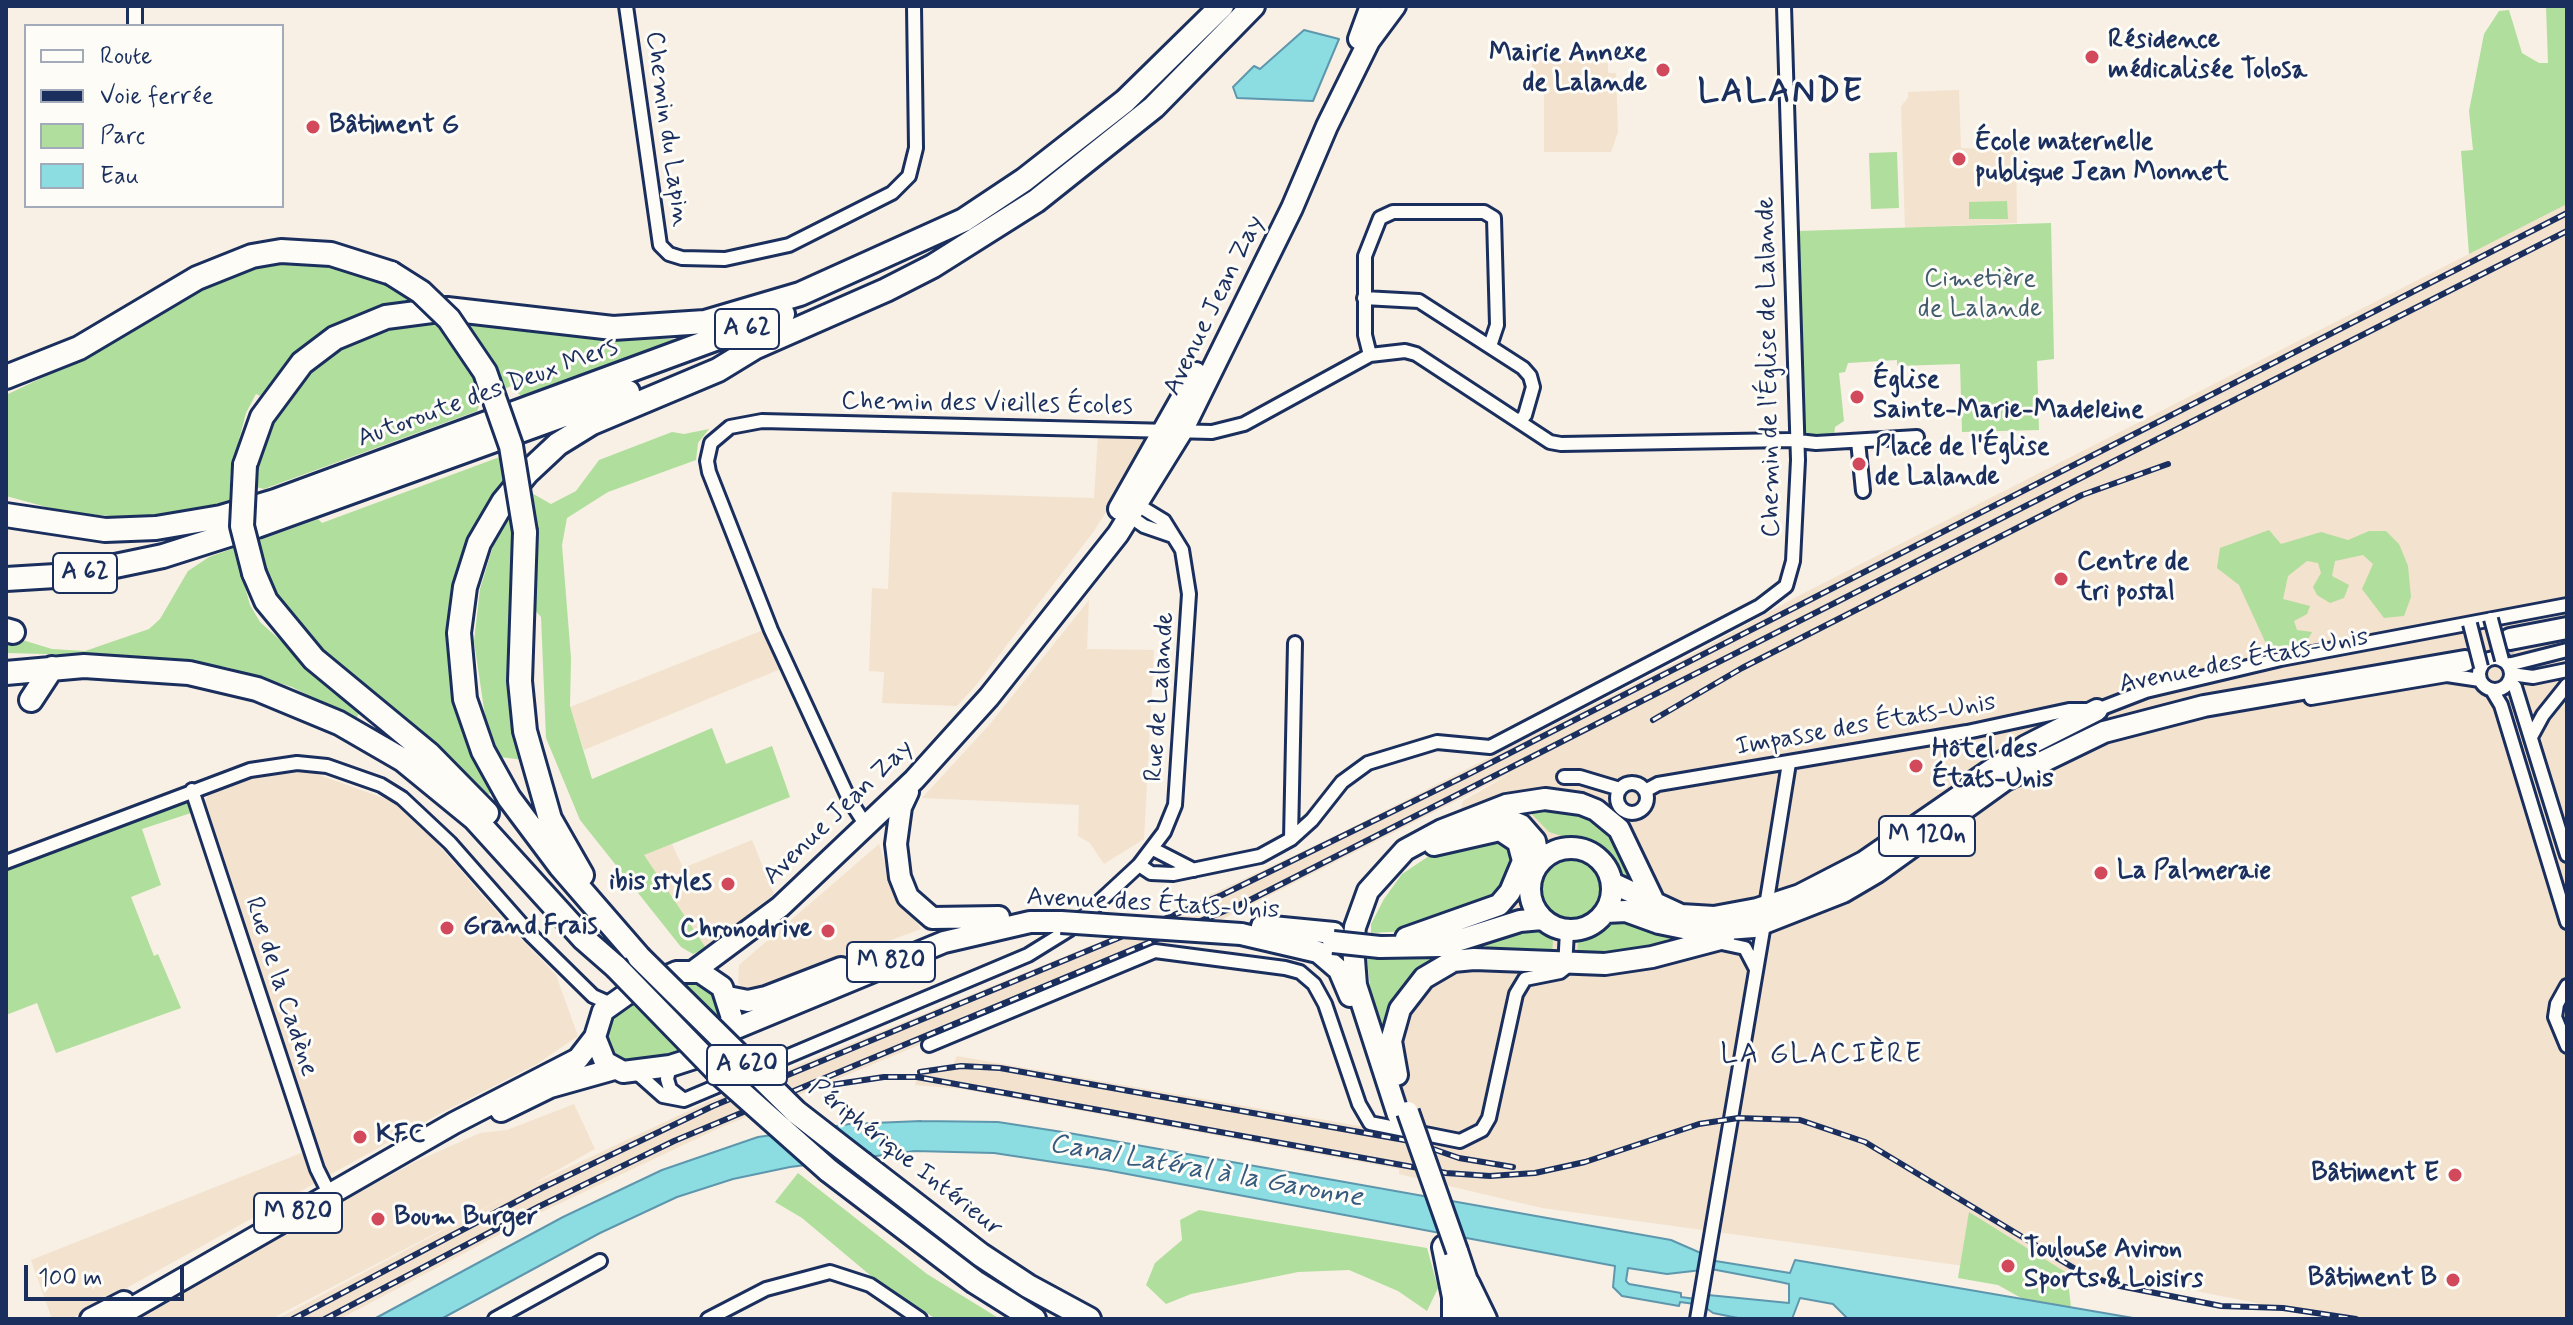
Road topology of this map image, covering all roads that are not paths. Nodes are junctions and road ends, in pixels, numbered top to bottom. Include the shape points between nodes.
1 (626, 6) edge
2 (914, 6) edge
3 (1222, 6) edge
4 (1253, 6) edge
5 (1371, 6) edge
6 (1395, 6) edge
7 (1784, 6) edge
8 (964, 220) junction
9 (1364, 298) junction
10 (1490, 346) junction
11 (754, 348) junction
12 (1370, 355) junction
13 (6, 377) edge
14 (1520, 421) junction
15 (1174, 431) junction
16 (1917, 437) dead end
17 (1797, 441) junction
18 (1858, 441) junction
19 (1153, 481) junction
20 (1863, 491) dead end
21 (338, 497) junction
22 (1129, 509) junction
23 (6, 515) edge
24 (1164, 521) junction
25 (1173, 536) junction
26 (181, 567) dead end
27 (6, 579) edge
28 (2567, 605) edge
29 (2491, 619) junction
30 (2470, 624) junction
31 (2567, 628) edge
32 (2567, 642) edge
33 (1295, 643) dead end
34 (2567, 650) edge
35 (2509, 662) junction
36 (2472, 664) junction
37 (52, 668) junction
38 (2567, 670) edge
39 (6, 673) edge
40 (2567, 685) edge
41 (2492, 690) junction
42 (31, 700) dead end
43 (2097, 710) junction
44 (2531, 737) junction
45 (1789, 763) junction
46 (1564, 777) dead end
47 (914, 780) junction
48 (1620, 789) junction
49 (192, 790) junction
50 (1645, 791) junction
51 (1968, 791) junction
52 (1506, 805) junction
53 (867, 827) junction
54 (1291, 839) junction
55 (896, 844) junction
56 (1427, 847) junction
57 (1153, 849) junction
58 (1561, 849) junction
59 (2567, 855) edge
60 (6, 862) edge
61 (1539, 863) junction
62 (1139, 865) junction
63 (1194, 870) junction
64 (1612, 883) junction
65 (1530, 890) junction
66 (1656, 906) junction
67 (1606, 912) junction
68 (1765, 915) junction
69 (1007, 916) junction
70 (1063, 918) junction
71 (1542, 919) junction
72 (2567, 922) edge
73 (1241, 929) junction
74 (1567, 931) junction
75 (1742, 931) junction
76 (746, 934) junction
77 (1406, 938) junction
78 (1714, 941) junction
79 (1380, 943) junction
80 (638, 956) junction
81 (1565, 964) junction
82 (616, 967) junction
83 (1756, 969) junction
84 (694, 971) junction
85 (577, 980) junction
86 (2567, 986) edge
87 (725, 992) junction
88 (611, 1004) junction
89 (596, 1031) junction
90 (729, 1031) junction
91 (929, 1045) dead end
92 (2567, 1046) edge
93 (670, 1066) junction
94 (614, 1069) junction
95 (636, 1072) junction
96 (684, 1100) junction
97 (1402, 1107) junction
98 (406, 1153) junction
99 (330, 1195) junction
100 (1451, 1249) junction
101 (600, 1261) dead end
102 (190, 1272) junction
103 (1468, 1284) joint
104 (1697, 1315) edge
105 (91, 1319) edge
106 (113, 1319) edge
107 (495, 1319) edge
108 (708, 1319) edge
109 (920, 1319) edge
110 (1034, 1319) edge
111 (1089, 1319) edge
112 (1454, 1319) edge
113 (1468, 1319) edge
114 (1483, 1319) edge

1 - 2 street, Chemin du Lapin via 660,245 682,258 725,259 750,257 825,229 892,193 909,176 916,148
3 - 8 highway, A 62 via 1125,101
4 - 11 highway, A 62 via 1163,99 1036,201 898,284
5 - 15 main road, Avenue Jean Zay
6 - 15 main road, Avenue Jean Zay via 1369,41 1292,208
7 - 17 street, Chemin de l'Église de Lalande
8 - 23 highway, Autoroute des Deux Mers / A 62 via 864,279 805,306 275,501 156,528 105,530
8 - 82 highway, bridge via 800,294 705,322 613,328 447,309 386,317 335,338 302,363 262,417 245,465 240,500 254,573 266,601 314,659 457,781 591,931
9 - 10 street via 1419,301
9 - 10 street via 1365,256 1384,213 1484,212 1494,218 1496,228 1497,325
9 - 12 street
10 - 14 street via 1530,376 1532,396
11 - 21 highway, Autoroute des Deux Mers / A 62
11 - 80 highway via 558,444 503,502 479,543 465,587 461,674 483,751 528,825
12 - 14 street, Chemin des Vieilles Écoles via 1416,354
12 - 15 street, Chemin des Vieilles Écoles via 1244,424 1212,432
13 - 80 highway, bridge via 79,348 197,278 252,256 281,251 331,254 391,273 421,292 485,372 511,446 525,532 520,681 530,759 541,795 562,842
14 - 17 street, Chemin des Vieilles Écoles via 1561,444
15 - 19 main road, Avenue Jean Zay
15 - 22 main road, Avenue Jean Zay
15 - 53 street, Chemin des Vieilles Écoles via 762,421 730,427 711,443 709,472 748,572 844,790
16 - 18 street
17 - 18 street
17 - 54 street, Chemin de l'Église de Lalande via 1793,561 1786,586 1776,596 1490,747 1437,742 1368,763 1342,782
18 - 20 street
19 - 22 main road, Avenue Jean Zay
19 - 24 street, Rue de Lalande
21 - 26 highway
21 - 27 highway, Autoroute des Deux Mers / A 62 via 163,556 72,575
22 - 24 street, Rue de Lalande
22 - 25 street
22 - 47 main road, Avenue Jean Zay via 1055,615
24 - 25 street, Rue de Lalande
25 - 57 street, Rue de Lalande via 1187,570 1189,594 1179,782 1170,819
28 - 29 street, Avenue des États-Unis
29 - 30 street, Avenue des États-Unis
29 - 35 street, bridge
30 - 36 street, bridge
30 - 43 street, Avenue des États-Unis via 2281,659 2146,691
31 - 35 main road
32 - 35 main road
33 - 54 street
34 - 35 street
35 - 36 street
35 - 38 street via 2533,677
35 - 41 street via 2502,688
35 - 44 street
36 - 41 street
36 - 51 main road, Avenue des États-Unis / M 120n via 2135,707 2040,747
36 - 68 main road, Avenue des États-Unis / M 120n via 2160,715 2104,732 2005,780 1843,892
37 - 39 highway
37 - 42 highway
37 - 82 highway via 189,673 257,689 339,723 403,760 466,811
40 - 44 street
41 - 72 street
43 - 45 street, Impasse des États-Unis via 2069,710
43 - 51 main road via 2026,746
44 - 59 street
45 - 50 street, Impasse des États-Unis via 1658,784
45 - 68 street
46 - 48 street
47 - 53 main road, Avenue Jean Zay
47 - 55 main road via 901,807
48 - 50 street via 1631,783
48 - 50 street via 1617,800 1628,812 1643,807
49 - 60 street
49 - 85 street via 250,770 297,763 327,766 381,785 427,819
49 - 99 street, Rue de la Cadène
51 - 68 main road, Avenue des États-Unis / M 120n via 1864,862
52 - 58 main road via 1525,813
52 - 66 main road via 1545,799 1596,810 1619,829
52 - 97 main road via 1405,850 1368,891 1361,908 1353,946 1356,985
53 - 55 main road via 884,831
53 - 76 main road, Avenue Jean Zay
54 - 63 street, Chemin de l'Église de Lalande via 1260,856
55 - 69 main road via 904,888 922,913 949,920
56 - 61 main road via 1466,827 1504,818 1529,832
56 - 77 main road, Avenue des États-Unis via 1500,830 1518,842 1523,861 1499,905
56 - 97 main road via 1379,892 1360,943 1365,989
57 - 62 street, Rue de Lalande
57 - 63 street
58 - 61 main road
58 - 64 main road via 1575,848 1600,859
61 - 65 main road
62 - 63 street, Chemin de l'Église de Lalande via 1161,874
62 - 96 street, Rue de Lalande via 1070,929 1028,955
64 - 66 main road, Avenue des États-Unis / M 120n
64 - 67 main road
65 - 71 main road
65 - 77 main road, Avenue des États-Unis / M 820 via 1514,910 1484,922 1447,935
66 - 68 main road, Avenue des États-Unis / M 120n via 1699,918
67 - 74 main road via 1589,927
67 - 75 main road, Avenue des États-Unis / M 120n via 1626,911 1688,930
68 - 75 main road, Avenue des États-Unis / M 120n
68 - 83 street
69 - 70 main road, Avenue des États-Unis / M 820
69 - 87 main road, Avenue des États-Unis / M 820 via 894,948 766,997 748,1001
70 - 73 main road, Avenue des États-Unis / M 820 via 1184,918
70 - 90 main road, Avenue des États-Unis / M 820 via 944,942
71 - 74 main road
71 - 79 main road, Avenue des États-Unis / M 820 via 1441,946
73 - 79 main road, Avenue des États-Unis / M 820, bridge
73 - 97 main road via 1318,952 1339,970 1386,1094
74 - 81 street
75 - 78 main road
76 - 84 main road, Avenue Jean Zay
76 - 87 main road, Avenue Jean Zay via 726,966
77 - 79 main road, Avenue des États-Unis / M 820
78 - 81 main road via 1632,961
78 - 83 street via 1745,948
80 - 111 highway, Périphérique Intérieur / A 620, bridge via 786,1102 863,1164 981,1255
81 - 91 street via 1560,972 1532,976 1521,986 1489,1118 1482,1130 1460,1141 1370,1123 1325,1004 1314,984 1285,968 1155,951
81 - 97 main road via 1462,959 1424,978 1409,993 1393,1025
82 - 110 highway, A 620, bridge via 720,1074 828,1170 964,1275
83 - 104 street
84 - 87 main road
84 - 88 main road via 659,978
85 - 88 street
85 - 89 street
86 - 92 street via 2555,1017
87 - 90 main road via 732,1018
88 - 89 main road
89 - 94 main road via 599,1055
89 - 98 main road, M 820 via 578,1059 517,1087
90 - 93 main road via 713,1049
93 - 95 main road
93 - 96 street via 670,1089
94 - 95 main road
94 - 98 main road, M 820 via 550,1087
95 - 96 street via 663,1096
97 - 100 main road
98 - 99 main road, M 820
99 - 102 main road, M 820
100 - 103 main road
100 - 112 highway
100 - 113 main road
101 - 107 street
102 - 105 main road, M 820
102 - 106 main road, M 820
103 - 114 highway
108 - 109 street via 778,1285 830,1272 870,1285

